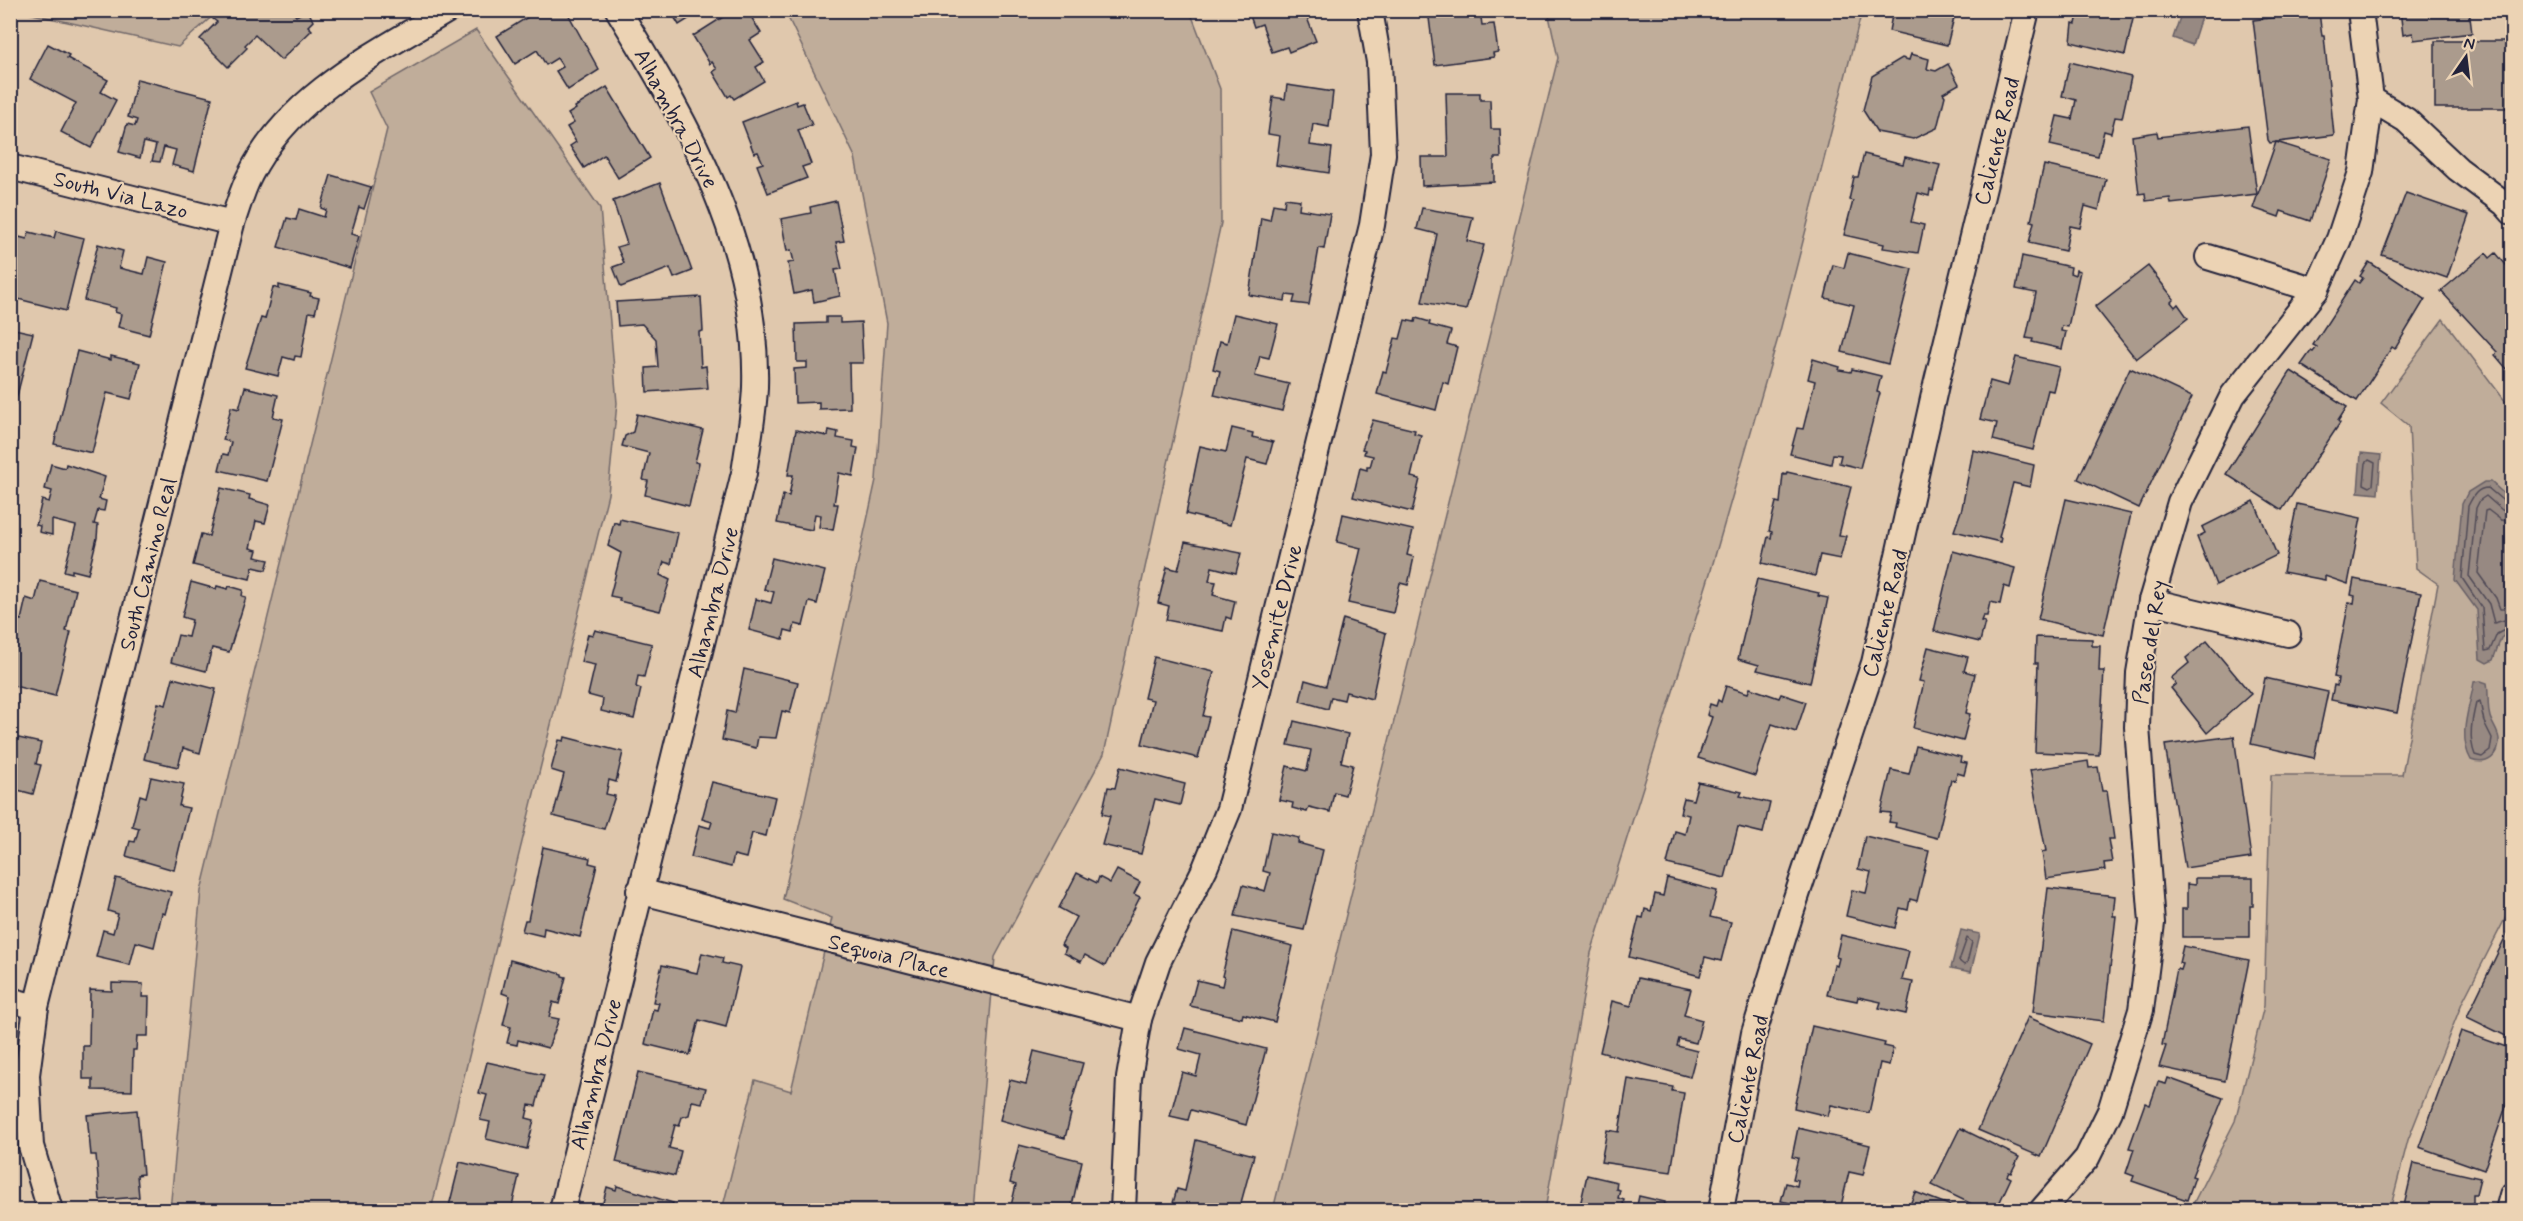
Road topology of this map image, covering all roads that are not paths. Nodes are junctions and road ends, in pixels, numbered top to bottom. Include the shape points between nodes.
1 (448, 10) edge
2 (618, 10) edge
3 (1370, 10) edge
4 (2027, 10) edge
5 (2360, 10) edge
6 (2371, 99) junction
7 (10, 167) edge
8 (2510, 205) edge
9 (232, 223) junction
10 (2208, 257) dead end
11 (2316, 290) junction
12 (2151, 601) junction
13 (2288, 634) dead end
14 (639, 891) junction
15 (10, 1000) edge
16 (36, 1007) junction
17 (1139, 1019) junction
18 (2512, 1195) edge
19 (50, 1210) edge
20 (562, 1210) edge
21 (1123, 1210) edge
22 (1721, 1210) edge
23 (2042, 1210) edge
24 (2508, 1210) edge

1 - 9 street, South Camino Real via 341,75 283,125 250,175
2 - 14 street, Alhambra Drive via 705,164 732,230 749,301 755,387 744,473
3 - 17 street, Yosemite Drive via 1379,62 1383,153 1372,225 1229,809 1205,868 1158,962
4 - 22 street, Caliente Road via 1936,385 1874,663 1754,1033
5 - 6 street, Paseo del Rey
6 - 8 street via 2406,120 2458,169
6 - 11 street, Paseo del Rey via 2361,172 2339,239
7 - 9 street, South Via Lazo
9 - 16 street, South Camino Real
10 - 11 street
11 - 12 street, Paseo del Rey via 2233,394 2180,502
12 - 13 street
12 - 23 street, Paseo del Rey via 2139,673 2137,727 2152,923 2141,1010 2110,1112 2087,1158
14 - 17 street, Sequoia Place
14 - 20 street, Alhambra Drive
15 - 16 street
16 - 19 street, South Camino Real via 27,1075 31,1146
17 - 21 street, Yosemite Drive via 1129,1078
18 - 24 street

